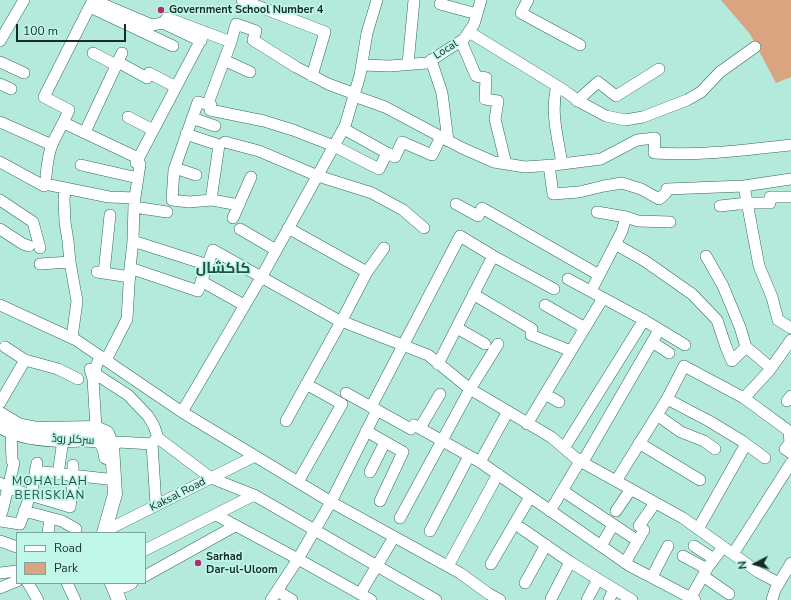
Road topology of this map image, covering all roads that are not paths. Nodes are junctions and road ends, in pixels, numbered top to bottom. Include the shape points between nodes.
1 (242, 0) edge
2 (377, 0) edge
3 (414, 0) edge
4 (481, 0) edge
5 (528, 0) edge
6 (20, 1) edge
7 (92, 2) edge
8 (440, 4) dead end
9 (477, 14) junction
10 (469, 32) junction
11 (203, 36) junction
12 (0, 41) edge
13 (461, 41) junction
14 (231, 42) junction
15 (580, 45) dead end
16 (173, 46) dead end
17 (755, 47) dead end
18 (93, 53) dead end
19 (119, 60) junction
20 (224, 60) junction
21 (431, 60) junction
22 (0, 62) edge
23 (408, 64) junction
24 (362, 65) junction
25 (659, 69) dead end
26 (250, 72) dead end
27 (24, 73) dead end
28 (312, 76) junction
29 (0, 84) edge
30 (557, 86) junction
31 (176, 87) junction
32 (11, 89) dead end
33 (354, 95) junction
34 (210, 98) dead end
35 (577, 101) junction
36 (128, 117) dead end
37 (192, 118) junction
38 (0, 122) edge
39 (64, 123) junction
40 (215, 126) dead end
41 (344, 128) junction
42 (153, 130) junction
43 (85, 132) junction
44 (186, 134) junction
45 (444, 139) junction
46 (225, 142) dead end
47 (52, 145) junction
48 (791, 145) edge
49 (334, 146) junction
50 (387, 153) junction
51 (138, 158) junction
52 (0, 162) edge
53 (506, 164) junction
54 (562, 164) junction
55 (81, 165) dead end
56 (549, 166) junction
57 (175, 168) junction
58 (196, 175) dead end
59 (318, 176) junction
60 (251, 177) dead end
61 (138, 178) junction
62 (791, 179) edge
63 (47, 183) junction
64 (744, 186) junction
65 (65, 188) junction
66 (791, 197) edge
67 (0, 200) edge
68 (211, 200) junction
69 (134, 203) junction
70 (747, 203) junction
71 (456, 204) dead end
72 (239, 205) junction
73 (720, 206) dead end
74 (167, 212) dead end
75 (596, 212) dead end
76 (110, 215) dead end
77 (626, 217) junction
78 (233, 218) dead end
79 (670, 222) dead end
80 (288, 228) junction
81 (424, 228) dead end
82 (0, 229) edge
83 (240, 229) dead end
84 (133, 241) junction
85 (615, 244) junction
86 (29, 246) dead end
87 (40, 248) dead end
88 (384, 248) dead end
89 (276, 250) junction
90 (493, 256) junction
91 (706, 256) dead end
92 (70, 262) junction
93 (40, 264) dead end
94 (208, 265) junction
95 (130, 272) junction
96 (368, 272) junction
97 (599, 275) junction
98 (262, 276) junction
99 (568, 279) dead end
100 (201, 281) junction
101 (554, 289) dead end
102 (591, 291) junction
103 (474, 294) junction
104 (603, 298) junction
105 (0, 305) edge
106 (545, 305) dead end
107 (244, 306) junction
108 (342, 320) junction
109 (644, 320) junction
110 (457, 328) junction
111 (585, 328) junction
112 (791, 328) edge
113 (660, 330) junction
114 (72, 338) junction
115 (791, 340) edge
116 (652, 342) junction
117 (485, 344) dead end
118 (498, 344) dead end
119 (685, 345) dead end
120 (404, 346) junction
121 (746, 347) junction
122 (5, 348) dead end
123 (571, 351) junction
124 (669, 353) dead end
125 (100, 356) junction
126 (25, 360) junction
127 (438, 364) junction
128 (771, 368) junction
129 (78, 379) dead end
130 (306, 384) junction
131 (470, 390) junction
132 (346, 393) dead end
133 (440, 394) dead end
134 (545, 394) junction
135 (744, 398) junction
136 (667, 399) junction
137 (560, 402) dead end
138 (0, 403) edge
139 (374, 408) junction
140 (182, 412) junction
141 (507, 413) junction
142 (0, 414) edge
143 (657, 415) junction
144 (286, 421) dead end
145 (527, 424) junction
146 (96, 428) junction
147 (420, 428) junction
148 (6, 429) edge
149 (366, 432) junction
150 (63, 440) junction
151 (442, 440) junction
152 (155, 441) junction
153 (385, 442) junction
154 (640, 443) junction
155 (746, 444) junction
156 (109, 448) junction
157 (564, 448) junction
158 (715, 449) dead end
159 (791, 453) edge
160 (255, 456) junction
161 (469, 456) junction
162 (765, 458) dead end
163 (579, 460) junction
164 (480, 462) junction
165 (790, 469) edge
166 (73, 470) junction
167 (370, 472) dead end
168 (58, 474) junction
169 (498, 474) junction
170 (211, 478) junction
171 (107, 479) junction
172 (700, 480) dead end
173 (616, 481) junction
174 (298, 482) junction
175 (4, 486) edge
176 (631, 489) junction
177 (563, 491) junction
178 (30, 495) junction
179 (254, 495) junction
180 (530, 497) junction
181 (331, 502) junction
182 (380, 502) dead end
183 (655, 503) junction
184 (156, 505) junction
185 (2, 510) edge
186 (24, 511) junction
187 (550, 511) junction
188 (616, 511) dead end
189 (216, 515) junction
190 (50, 518) junction
191 (400, 518) dead end
192 (613, 525) junction
193 (236, 526) junction
194 (521, 528) dead end
195 (76, 529) dead end
196 (315, 529) junction
197 (698, 529) junction
198 (430, 531) dead end
199 (48, 532) edge
200 (100, 532) edge
201 (100, 532) edge
202 (102, 532) edge
203 (394, 537) junction
204 (0, 541) edge
205 (638, 541) junction
206 (546, 545) junction
207 (601, 546) junction
208 (668, 546) dead end
209 (694, 546) dead end
210 (16, 547) edge
211 (723, 547) junction
212 (146, 550) edge
213 (733, 554) junction
214 (683, 556) dead end
215 (298, 559) junction
216 (714, 559) junction
217 (570, 562) junction
218 (625, 562) junction
219 (491, 564) dead end
220 (791, 564) edge
221 (377, 566) junction
222 (448, 566) junction
223 (16, 571) edge
224 (705, 572) junction
225 (0, 573) edge
226 (146, 575) edge
227 (652, 577) junction
228 (598, 579) junction
229 (16, 581) edge
230 (525, 583) dead end
231 (779, 583) junction
232 (29, 584) edge
233 (67, 584) edge
234 (0, 587) edge
235 (614, 589) junction
236 (360, 594) junction
237 (729, 594) dead end
238 (482, 595) edge
239 (274, 596) edge
240 (551, 599) dead end
241 (693, 599) edge
242 (38, 600) edge
243 (75, 600) edge
244 (292, 600) edge
245 (371, 600) edge
246 (436, 600) edge
247 (500, 600) edge
248 (587, 600) edge
249 (609, 600) edge
250 (632, 600) edge
251 (772, 600) edge

1 - 28 street via 325,32
2 - 24 street via 367,33
3 - 23 street
4 - 9 street, Local
5 - 15 street via 521,13
6 - 12 street
7 - 11 street via 152,25 163,23 167,18
7 - 16 street
7 - 39 street via 44,97 69,110
8 - 9 street
9 - 10 street, Local
10 - 13 street, Local
10 - 30 street
11 - 14 street
11 - 31 street
13 - 21 street, Local
13 - 53 street via 476,76 486,78 485,99 498,101 495,119
14 - 20 street
14 - 28 street via 236,24 256,31 253,40
17 - 35 street via 720,72 701,92 643,117 625,120 606,116
18 - 19 street
19 - 31 street via 146,78 149,73
19 - 43 street
20 - 26 street
20 - 34 street
21 - 23 street, Local
21 - 45 street via 442,93
22 - 27 street
23 - 24 street, Local
24 - 33 street
25 - 35 street via 616,96 598,82
28 - 33 street
29 - 32 street
30 - 35 street
30 - 54 street via 553,117
31 - 42 street
33 - 41 street
33 - 45 street via 384,107
36 - 42 street
37 - 40 street
37 - 44 street
37 - 49 street via 198,102 211,105 210,110 264,121
38 - 47 street
39 - 43 street
39 - 47 street
41 - 49 street
41 - 50 street
42 - 51 street
43 - 51 street
44 - 57 street
44 - 68 street via 219,146
45 - 50 street via 432,155 402,142 395,157
45 - 53 street via 494,162
46 - 59 street via 259,151
47 - 63 street via 48,159
48 - 54 street via 722,153 654,153 655,138 637,140 601,159
49 - 50 street via 379,169
49 - 59 street
51 - 61 street
52 - 63 street
53 - 56 street via 526,167
54 - 56 street
55 - 61 street
56 - 64 street via 553,194 579,192 622,183 641,188 659,199 667,189
57 - 58 street
57 - 68 street via 172,200
59 - 80 street
59 - 81 street via 372,193 403,210
60 - 72 street
61 - 69 street
62 - 64 street
63 - 65 street
64 - 70 street
65 - 69 street
65 - 92 street via 65,222
66 - 70 street via 770,197 770,203
67 - 87 street via 33,222
68 - 72 street
69 - 74 street
69 - 84 street
70 - 73 street
70 - 112 street via 758,266 772,297 778,320
71 - 97 street via 478,216 482,208
72 - 78 street
75 - 77 street
76 - 95 street via 100,273
77 - 79 street via 638,221
77 - 85 street
80 - 89 street
80 - 96 street
82 - 86 street
83 - 89 street
84 - 94 street
84 - 95 street
85 - 97 street
85 - 121 street via 692,294 717,320 732,361
88 - 96 street
89 - 98 street
90 - 101 street
90 - 103 street
90 - 120 street via 460,236
91 - 121 street via 723,286
92 - 93 street
92 - 114 street via 76,301
94 - 98 street via 213,250
94 - 100 street
95 - 100 street via 198,291
95 - 125 street via 127,319
96 - 108 street
97 - 102 street
98 - 107 street
98 - 108 street
99 - 102 street
100 - 107 street
102 - 104 street
103 - 110 street
103 - 123 street via 532,329 531,335
104 - 109 street
104 - 111 street
105 - 114 street
106 - 111 street
107 - 140 street
108 - 120 street
108 - 130 street
109 - 113 street
109 - 157 street
110 - 117 street
110 - 127 street
111 - 123 street
113 - 116 street
113 - 119 street
114 - 125 street
115 - 128 street
116 - 124 street
116 - 163 street via 585,458
118 - 131 street
120 - 127 street via 428,355
120 - 139 street
121 - 128 street
122 - 126 street
123 - 134 street
125 - 140 street
125 - 146 street via 90,368
125 - 152 street via 95,370 97,375 128,395 148,416 154,426
126 - 129 street via 58,369
126 - 138 street
127 - 131 street
128 - 135 street
130 - 144 street
130 - 174 street via 342,404
131 - 141 street
131 - 151 street
132 - 139 street
133 - 147 street
134 - 137 street
134 - 145 street
135 - 136 street via 684,366
135 - 159 street via 789,431 790,443 785,449
136 - 143 street
136 - 155 street via 710,421
139 - 147 street via 412,429 414,425
139 - 149 street
140 - 160 street
141 - 145 street
141 - 164 street
142 - 146 main road via 18,424 38,429
143 - 154 street
143 - 158 street via 681,432 704,441
145 - 157 street via 551,437
146 - 156 main road via 107,433
147 - 151 street
148 - 150 main road, سرکلر روڈ via 38,438
148 - 175 street via 14,463
149 - 153 street
149 - 181 street
150 - 156 main road, سرکلر روڈ via 92,439
150 - 168 street
151 - 161 street
151 - 191 street
152 - 156 street via 120,442
152 - 170 street
152 - 184 street
153 - 167 street
153 - 182 street via 403,452
154 - 172 street
154 - 173 street
155 - 162 street
155 - 197 street
156 - 171 main road, سرکلر روڈ
156 - 200 main road via 115,494
157 - 163 street
160 - 170 street, Kaksal Road
160 - 174 street
161 - 164 street
161 - 198 street
163 - 173 street
163 - 177 street
164 - 169 street
165 - 213 street
166 - 168 street
166 - 171 street
166 - 178 street via 70,507
168 - 178 street via 36,467
169 - 180 street
169 - 222 street
170 - 179 street
170 - 184 street, Kaksal Road
171 - 201 main road, سرکلر روڈ
173 - 176 street
174 - 181 street
175 - 178 street
175 - 185 street
176 - 183 street
176 - 188 street
177 - 187 street
177 - 192 street
178 - 186 street
179 - 189 street
179 - 196 street
180 - 187 street
180 - 219 street
181 - 196 street
181 - 203 street
183 - 197 street
183 - 205 street
184 - 202 street, Kaksal Road
185 - 186 street via 20,524
186 - 190 street
187 - 207 street
189 - 193 street
189 - 212 street
190 - 195 street
190 - 199 street
192 - 205 street
192 - 207 street
193 - 215 street
193 - 226 street
194 - 206 street
196 - 215 street
196 - 221 street
197 - 211 street
203 - 221 street
203 - 222 street
204 - 210 street
205 - 218 street
206 - 217 street
206 - 230 street
207 - 218 street
208 - 227 street
209 - 216 street
211 - 213 street
211 - 216 street
213 - 231 street
214 - 224 street
215 - 236 street
215 - 239 street
216 - 224 street
217 - 228 street
217 - 240 street
218 - 227 street
220 - 231 street
221 - 236 street
221 - 246 street
222 - 238 street via 460,573
223 - 225 street
224 - 237 street
224 - 241 street
227 - 241 street
228 - 235 street
228 - 248 street
229 - 234 street
231 - 251 street
232 - 242 street
233 - 243 street
235 - 249 street
235 - 250 street
236 - 245 street
238 - 247 street
239 - 244 street

